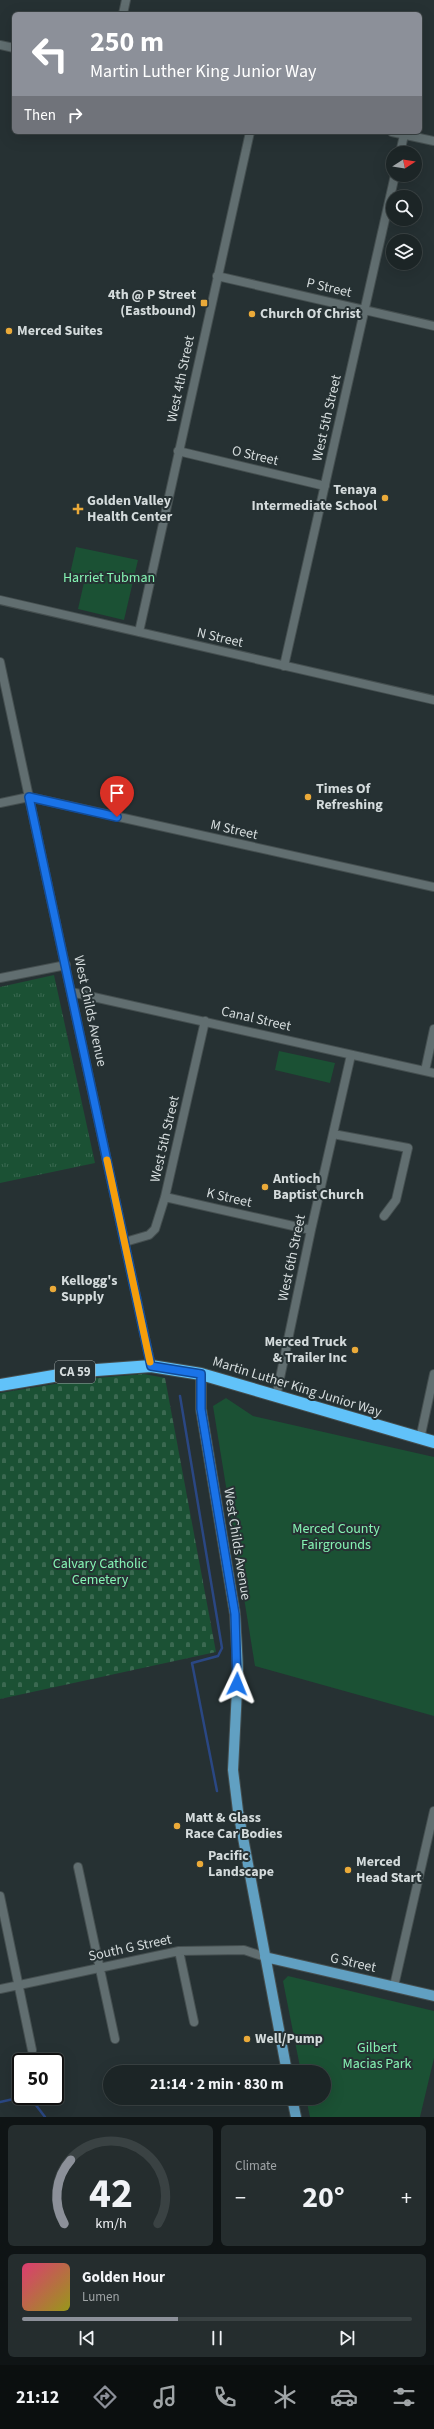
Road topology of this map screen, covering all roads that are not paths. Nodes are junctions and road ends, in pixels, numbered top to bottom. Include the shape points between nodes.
1 (126, 0) edge
2 (123, 12) edge
3 (0, 45) edge
4 (12, 48) edge
5 (250, 134) edge
6 (400, 134) edge
7 (404, 135) junction
8 (434, 141) edge
9 (402, 146) edge
10 (393, 182) edge
11 (217, 276) junction
12 (365, 309) junction
13 (434, 326) edge
14 (178, 451) junction
15 (325, 486) junction
16 (0, 600) edge
17 (139, 632) junction
18 (0, 662) edge
19 (284, 666) junction
20 (434, 700) edge
21 (29, 797) junction
22 (0, 803) edge
23 (434, 888) edge
24 (66, 965) junction
25 (0, 978) edge
26 (71, 992) junction
27 (205, 1021) junction
28 (434, 1029) edge
29 (351, 1054) junction
30 (425, 1071) junction
31 (434, 1073) edge
32 (333, 1134) junction
33 (164, 1197) junction
34 (384, 1216) dead end
35 (311, 1230) junction
36 (125, 1242) junction
37 (151, 1366) junction
38 (201, 1374) junction
39 (434, 1374) edge
40 (0, 1385) edge
41 (276, 1397) junction
42 (420, 1439) junction
43 (434, 1442) edge
44 (434, 1811) edge
45 (78, 1867) dead end
46 (0, 1896) edge
47 (179, 1951) junction
48 (265, 1957) junction
49 (100, 1968) junction
50 (18, 1985) junction
51 (394, 1986) junction
52 (0, 1989) edge
53 (434, 1996) edge
54 (194, 2022) dead end
55 (115, 2039) dead end
56 (32, 2050) dead end
57 (286, 2065) edge
58 (293, 2105) edge
59 (296, 2117) edge

1 - 2 street
3 - 4 street
5 - 11 street, West 4th Street
6 - 7 street
7 - 8 street
7 - 9 street
10 - 12 street, West 5th Street
11 - 12 street, P Street
11 - 14 street, West 4th Street
12 - 13 street, P Street
12 - 15 street, West 5th Street
14 - 15 street, O Street
14 - 17 street, West 4th Street
15 - 19 street, West 5th Street
16 - 17 street, N Street
17 - 19 street, N Street
18 - 21 street, West Childs Avenue
19 - 20 street, N Street
21 - 22 street
21 - 23 street, M Street
21 - 24 street, West Childs Avenue
24 - 25 street
24 - 26 street, West Childs Avenue
26 - 27 street, Canal Street
26 - 36 street, West Childs Avenue
27 - 29 street, Canal Street
27 - 33 street, West 5th Street
28 - 30 street
29 - 30 street, Canal Street
29 - 32 street, West 6th Street
30 - 31 street, Canal Street
32 - 34 street via 408,1148 396,1200
32 - 35 street, West 6th Street
33 - 35 street, K Street
33 - 36 street, West 5th Street via 154,1229 149,1235
35 - 41 street, West 6th Street
36 - 37 street, West Childs Avenue
37 - 38 highway, Martin Luther King Junior Way / CA 59
37 - 40 highway, CA 59 via 83,1371
38 - 41 highway, Martin Luther King Junior Way / CA 59
38 - 48 main road, West Childs Avenue via 201,1409 237,1638 238,1669 232,1770
39 - 42 street
41 - 42 highway, Martin Luther King Junior Way / CA 59
42 - 43 highway, Martin Luther King Junior Way / CA 59
44 - 51 street
45 - 49 street
46 - 50 street
47 - 48 street, South G Street via 244,1950
47 - 49 street, South G Street
47 - 54 street
48 - 51 main road, G Street
48 - 57 main road, West Childs Avenue
49 - 50 street, South G Street
49 - 55 street
50 - 52 street, South G Street
50 - 56 street
51 - 53 main road, G Street
58 - 59 main road

